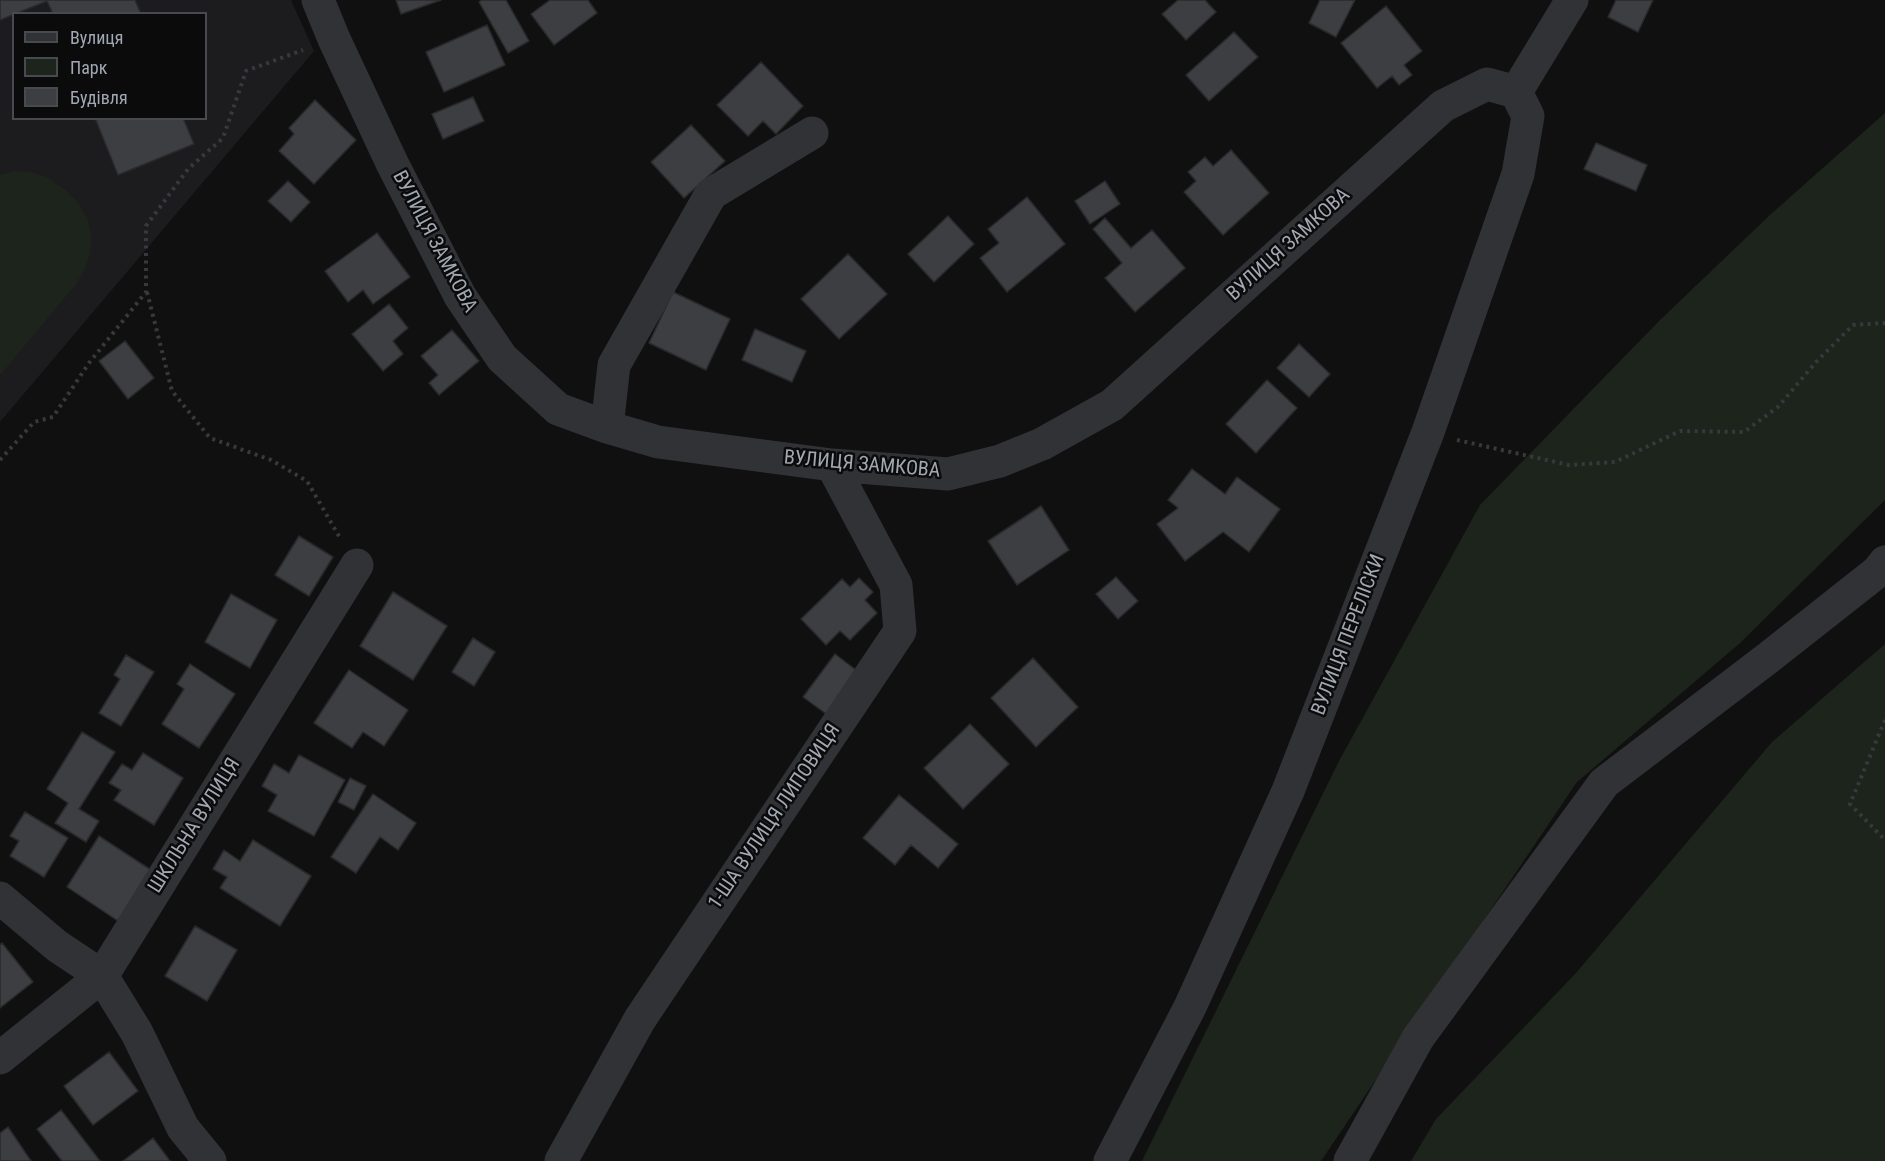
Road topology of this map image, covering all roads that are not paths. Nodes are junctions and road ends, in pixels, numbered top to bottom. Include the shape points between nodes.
1 (318, 0) edge
2 (1572, 0) edge
3 (1516, 92) junction
4 (813, 133) dead end
5 (607, 427) junction
6 (832, 465) junction
7 (1885, 562) edge
8 (357, 565) road end
9 (0, 898) edge
10 (102, 976) junction
11 (0, 1058) edge
12 (210, 1161) edge
13 (561, 1161) edge
14 (1110, 1161) edge
15 (1350, 1161) edge

1 - 5 street, ВУЛИЦЯ ЗАМКОВА via 392,163 460,296 501,358 558,409
2 - 3 street
3 - 6 street, ВУЛИЦЯ ЗАМКОВА via 1487,84 1443,106 1112,405 1042,444 1000,461 948,474
3 - 14 street, ВУЛИЦЯ ПЕРЕЛІСКИ via 1528,116 1518,174 1428,432 1288,791 1190,1007
4 - 5 street via 711,194 614,365
5 - 6 street, ВУЛИЦЯ ЗАМКОВА via 658,442
6 - 13 street, 1-ША ВУЛИЦЯ ЛИПОВИЦЯ via 896,585 900,631 640,1018
7 - 15 street via 1768,658 1604,783 1418,1038
8 - 10 street, ШКІЛЬНА ВУЛИЦЯ
9 - 10 street via 57,946
10 - 11 street, ШКІЛЬНА ВУЛИЦЯ
10 - 12 street via 137,1033 183,1128

